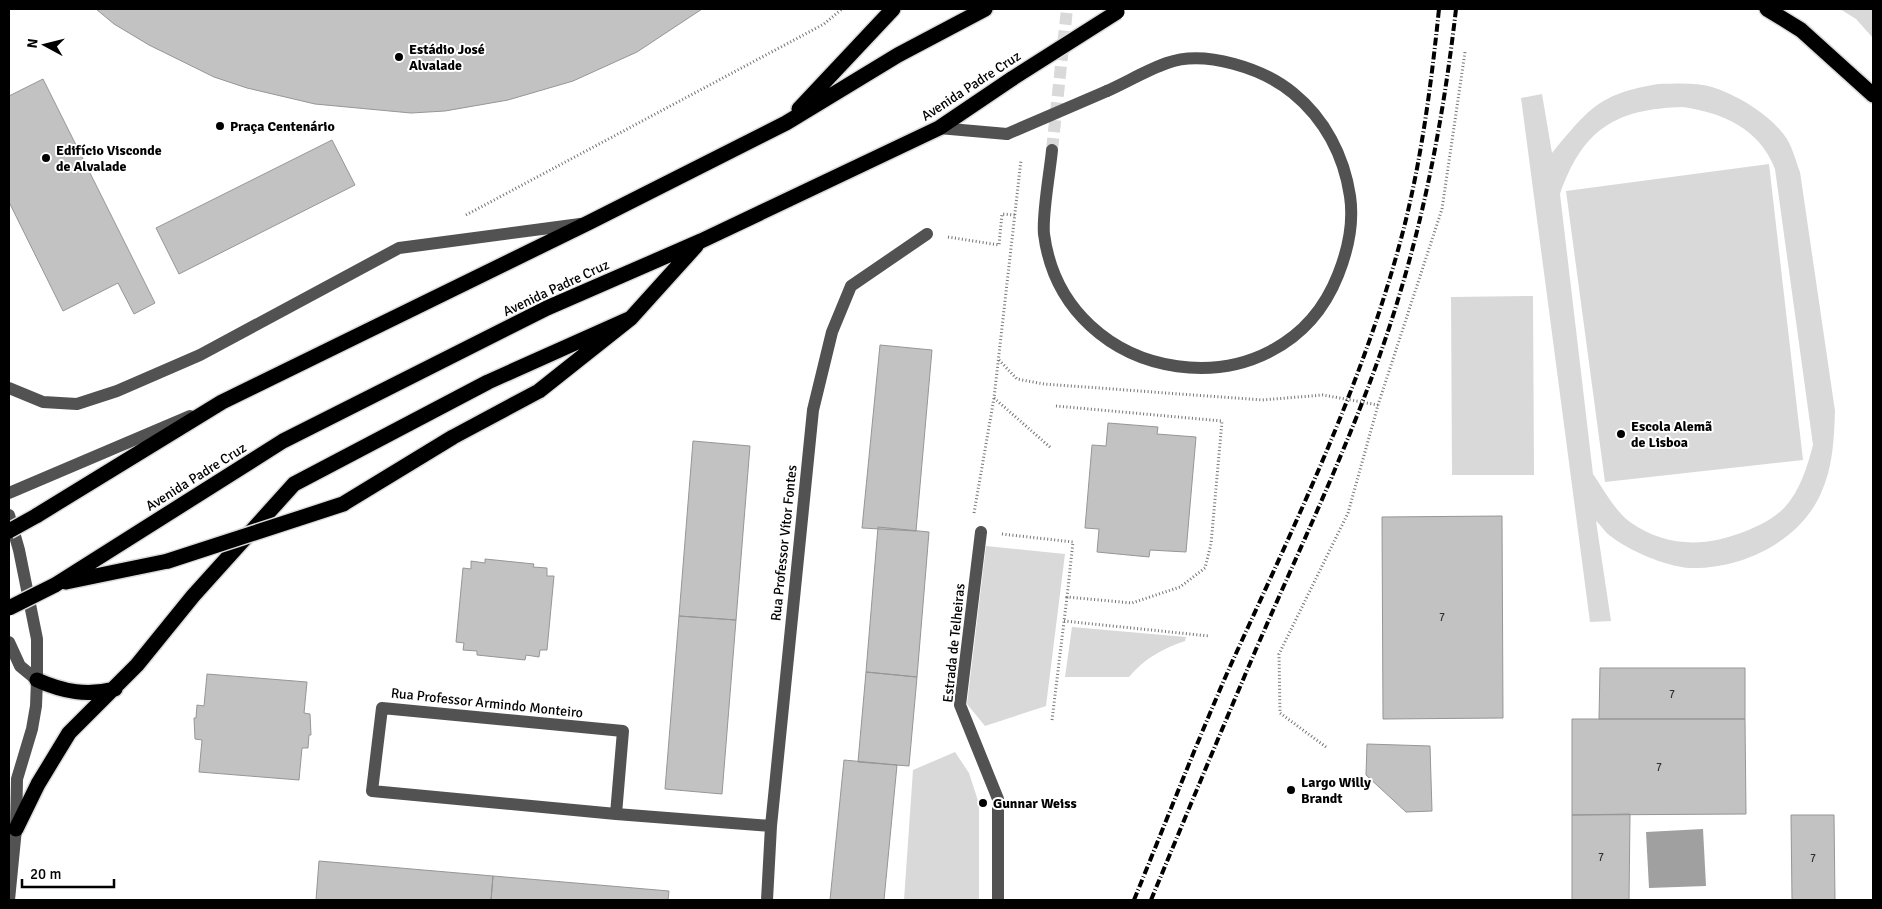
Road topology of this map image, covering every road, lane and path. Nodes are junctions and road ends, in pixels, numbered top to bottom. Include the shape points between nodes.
1 (893, 9) edge
2 (985, 9) edge
3 (1767, 9) edge
4 (1119, 10) edge
5 (1465, 52) dead end
6 (1873, 95) edge
7 (786, 123) junction
8 (939, 128) junction
9 (1052, 150) tunnel mouth
10 (1022, 160) dead end
11 (1015, 215) junction
12 (590, 222) junction
13 (928, 234) joint
14 (700, 241) junction
15 (631, 318) junction
16 (998, 360) junction
17 (9, 388) edge
18 (994, 398) junction
19 (222, 402) junction
20 (1378, 405) junction
21 (1056, 406) dead end
22 (1051, 448) dead end
23 (9, 493) edge
24 (976, 500) dead end
25 (9, 515) edge
26 (9, 531) edge
27 (981, 532) joint
28 (55, 585) junction
29 (1067, 597) junction
30 (9, 608) edge
31 (1064, 621) junction
32 (1209, 636) dead end
33 (9, 642) edge
34 (37, 680) junction
35 (115, 688) junction
36 (1052, 720) dead end
37 (1326, 747) dead end
38 (616, 814) junction
39 (771, 826) junction
40 (16, 829) junction
41 (9, 900) edge
42 (767, 900) edge
43 (998, 900) edge

1 - 7 highway
2 - 7 highway via 898,55
3 - 6 highway via 1801,30
4 - 8 highway, Avenida Padre Cruz, bridge
5 - 20 path via 1442,208
7 - 12 highway
8 - 9 street, bridge via 1007,134 1169,62 1196,59 1248,68 1271,78 1312,111 1340,156 1348,181 1351,207 1348,242 1335,284 1304,326 1260,355 1235,364 1210,369 1183,369 1132,355 1089,325 1058,282 1044,232
8 - 14 highway, Avenida Padre Cruz
10 - 11 path
11 - 13 path via 1002,214 999,245
11 - 16 path
12 - 17 street via 399,248 200,355 117,391 77,404 43,402
12 - 19 highway
13 - 39 street, Rua Professor Vítor Fontes via 851,286 832,332 813,410
14 - 15 highway
14 - 28 highway, Avenida Padre Cruz via 547,308 283,442
15 - 28 highway, bridge via 540,391 454,437 343,504 168,561
15 - 35 highway via 488,382 294,484
16 - 18 path
16 - 20 path via 1017,379 1044,384 1262,400 1323,394
18 - 22 path
18 - 24 path
19 - 23 street
19 - 26 highway, bridge
20 - 37 path via 1348,513 1279,654 1280,713
21 - 29 path via 1222,421 1211,544 1205,568 1180,587 1132,603
25 - 34 street via 37,639
27 - 29 path via 1073,542
27 - 43 street, Estrada de Telheiras via 960,705 998,799
28 - 30 highway, Avenida Padre Cruz, bridge
29 - 31 path
31 - 32 path
31 - 36 path
33 - 34 street via 20,666
34 - 35 highway via 82,693
34 - 40 street via 32,729 17,779
35 - 40 highway via 69,733
38 - 38 street, Rua Professor Armindo Monteiro via 372,791 382,708 623,732
38 - 39 street, Rua Professor Armindo Monteiro
39 - 42 street, Rua Professor Vítor Fontes
40 - 41 street

